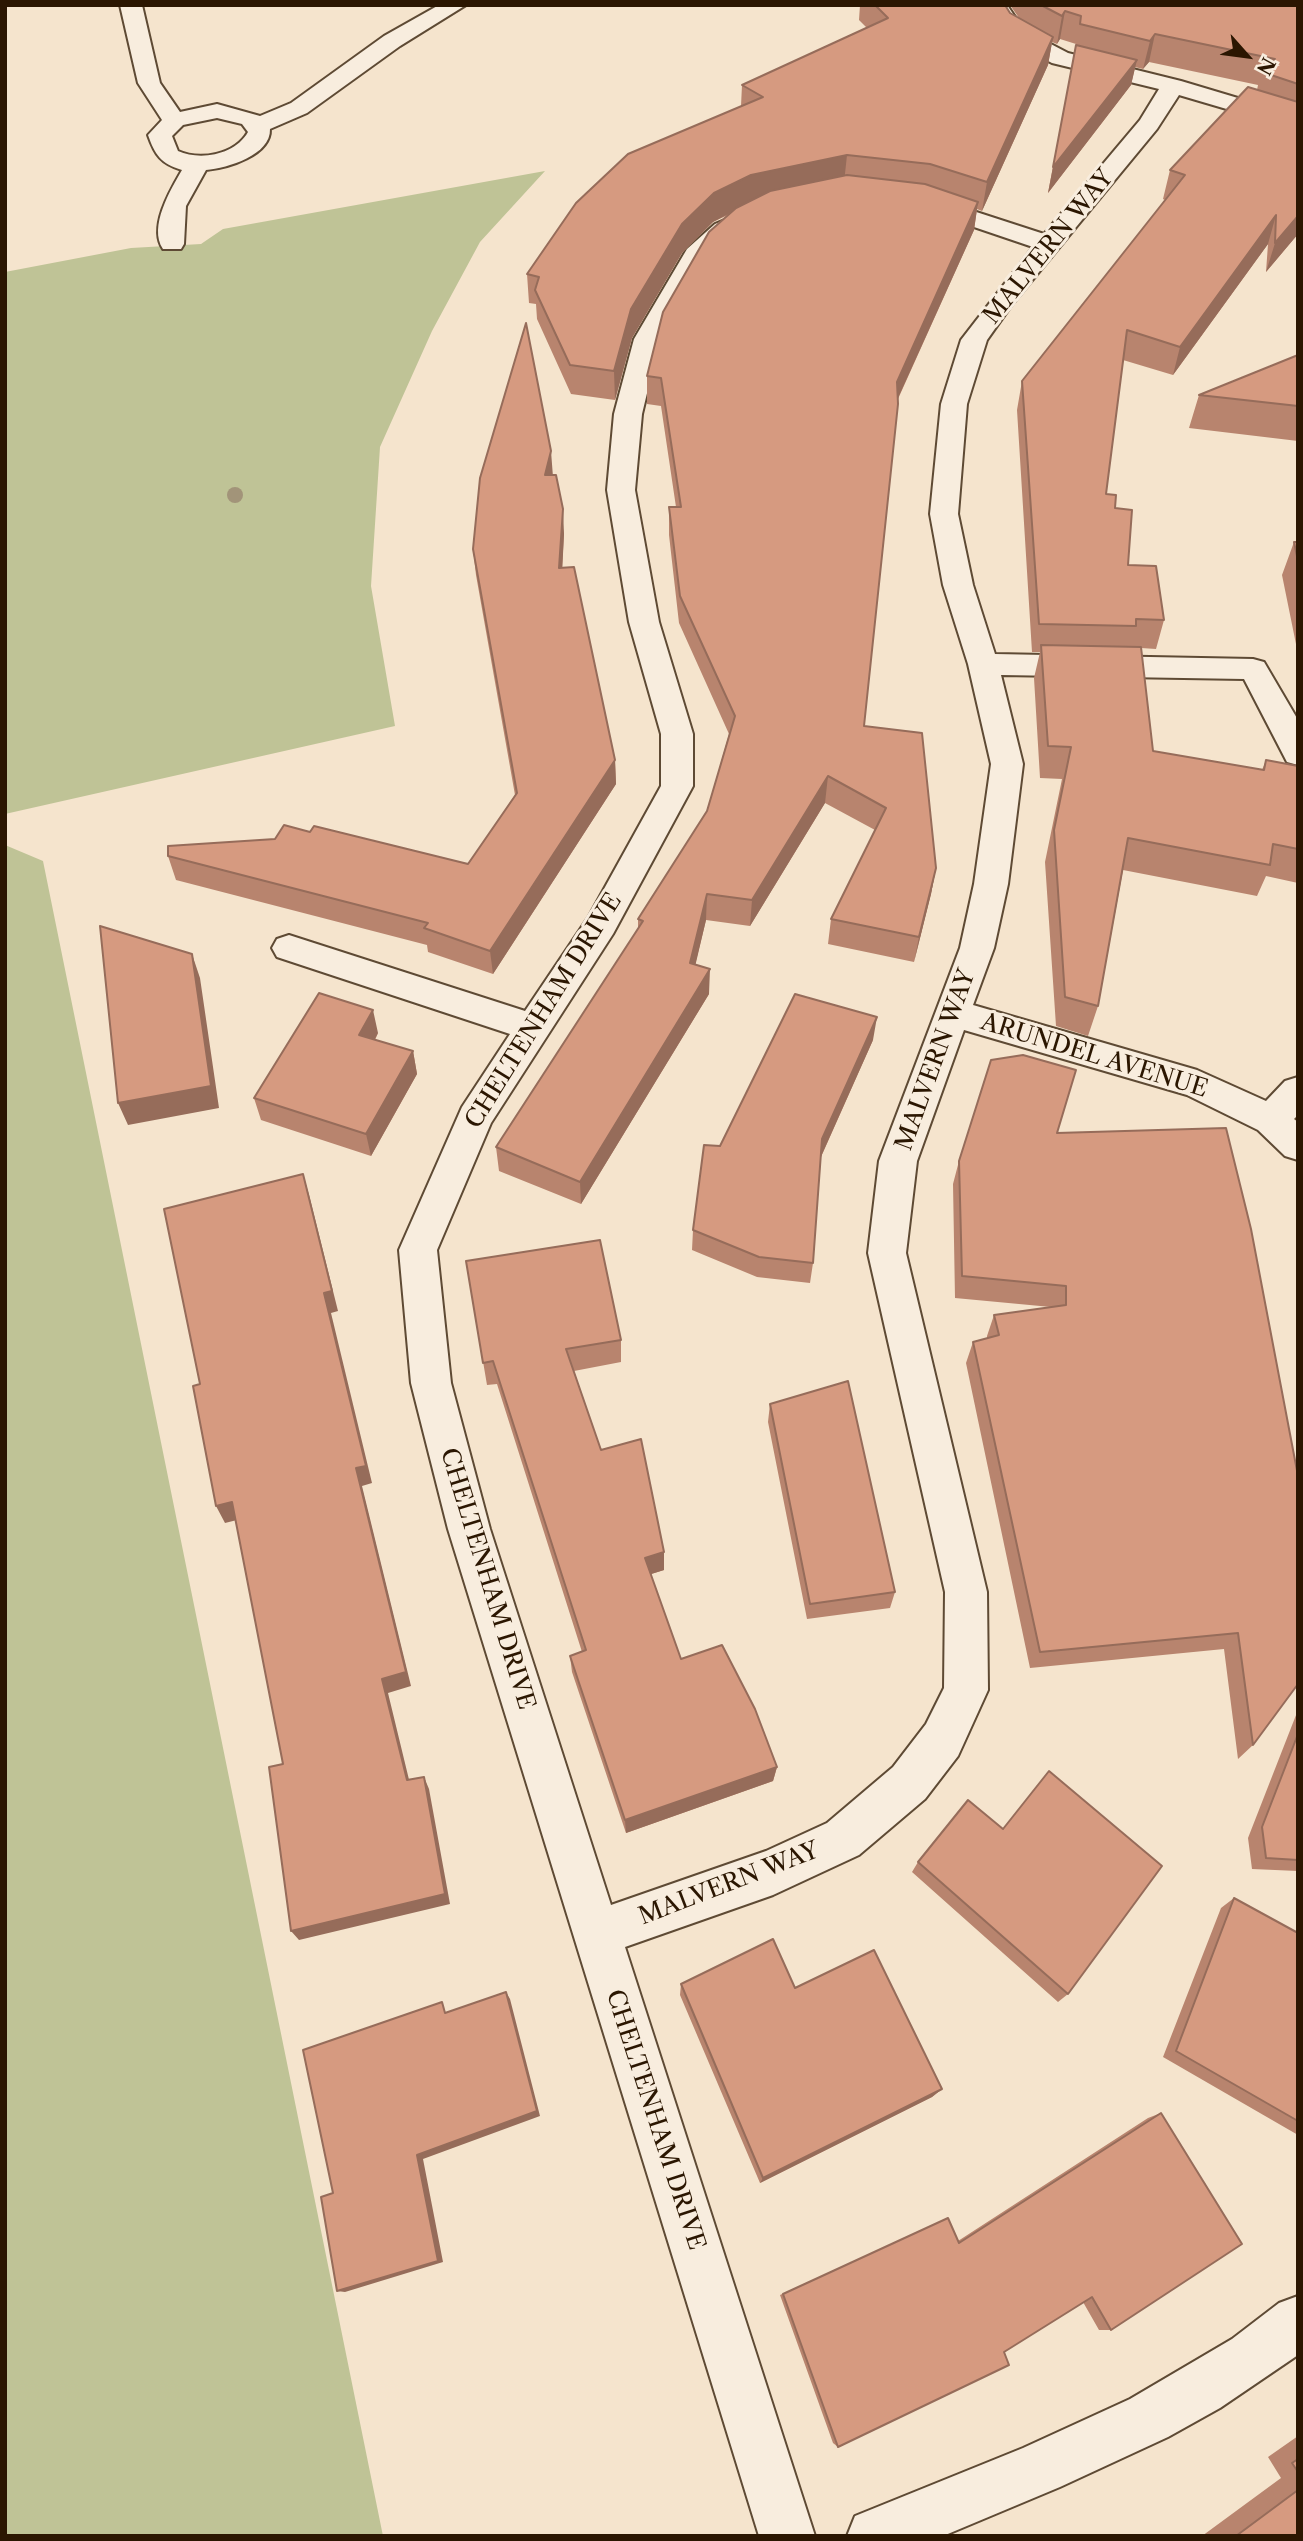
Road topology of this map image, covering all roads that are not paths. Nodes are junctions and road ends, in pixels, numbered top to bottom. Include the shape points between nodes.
1 (131, 5) edge
2 (454, 5) edge
3 (996, 5) edge
4 (1173, 86) junction
5 (175, 120) junction
6 (1298, 123) edge
7 (257, 126) junction
8 (198, 163) junction
9 (899, 199) edge
10 (769, 208) edge
11 (172, 244) dead end
12 (1048, 244) junction
13 (983, 664) junction
14 (1298, 754) edge
15 (289, 948) dead end
16 (953, 1013) junction
17 (534, 1028) junction
18 (1298, 1091) edge
19 (1271, 1120) junction
20 (1298, 1145) edge
21 (596, 1934) junction
22 (1298, 2322) edge
23 (786, 2536) edge
24 (875, 2536) edge

1 - 5 street via 151,91
2 - 7 street via 393,41 299,108
3 - 4 street via 1016,35 1060,58
4 - 6 street
4 - 12 street, MALVERN WAY via 1150,124
5 - 7 street via 217,111 247,118
5 - 8 street via 160,135 160,145 174,157
7 - 8 street via 256,143 246,152
8 - 11 street via 174,206
9 - 12 street via 926,202
10 - 17 street, CHELTENHAM DRIVE via 724,229 696,254 647,339 628,414 621,490 644,622 677,734 677,786 601,925
12 - 13 street, MALVERN WAY via 974,340 954,404 944,514 958,585
13 - 14 street via 1253,668
13 - 16 street, MALVERN WAY via 1007,764 980,935
15 - 17 street
16 - 19 street, ARUNDEL AVENUE via 1198,1084
16 - 21 street, MALVERN WAY via 898,1161 887,1253 966,1592 966,1690 942,1740 909,1783 843,1839 773,1872
17 - 21 street, CHELTENHAM DRIVE via 475,1117 418,1250 431,1383 441,1423 469,1529
18 - 19 street
19 - 20 street, ARUNDEL AVENUE
21 - 23 street, CHELTENHAM DRIVE
22 - 24 street via 1263,2351 1139,2425

